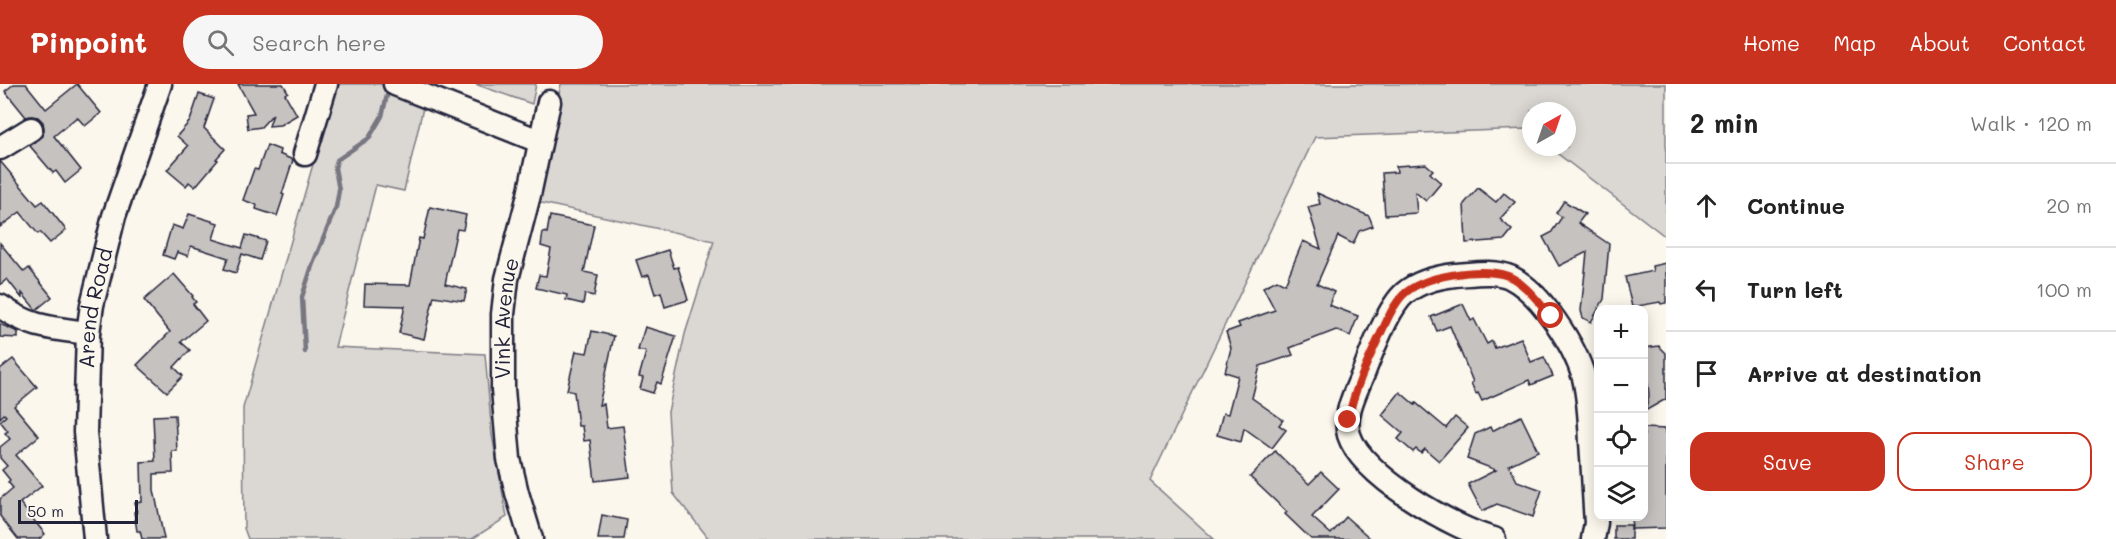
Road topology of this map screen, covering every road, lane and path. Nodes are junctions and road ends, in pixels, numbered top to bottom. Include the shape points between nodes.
1 (160, 84) edge
2 (326, 84) edge
3 (394, 84) edge
4 (549, 102) dead end
5 (31, 129) dead end
6 (539, 141) junction
7 (0, 148) edge
8 (305, 154) dead end
9 (0, 306) edge
10 (88, 333) junction
11 (95, 539) edge
12 (531, 539) edge
13 (1494, 539) edge
14 (1593, 539) edge

1 - 10 street, Arend Road via 114,216
2 - 8 street
3 - 6 street
4 - 6 street, Vink Avenue
5 - 7 street
6 - 12 street, Vink Avenue via 507,279 503,314 503,389 509,459
9 - 10 street via 19,319 46,328
10 - 11 street, Arend Road via 85,432
13 - 14 street via 1442,518 1403,492 1371,465 1349,434 1352,401 1393,308 1404,293 1420,283 1449,276 1478,273 1509,277 1529,291 1567,342 1583,377 1589,405 1596,524

